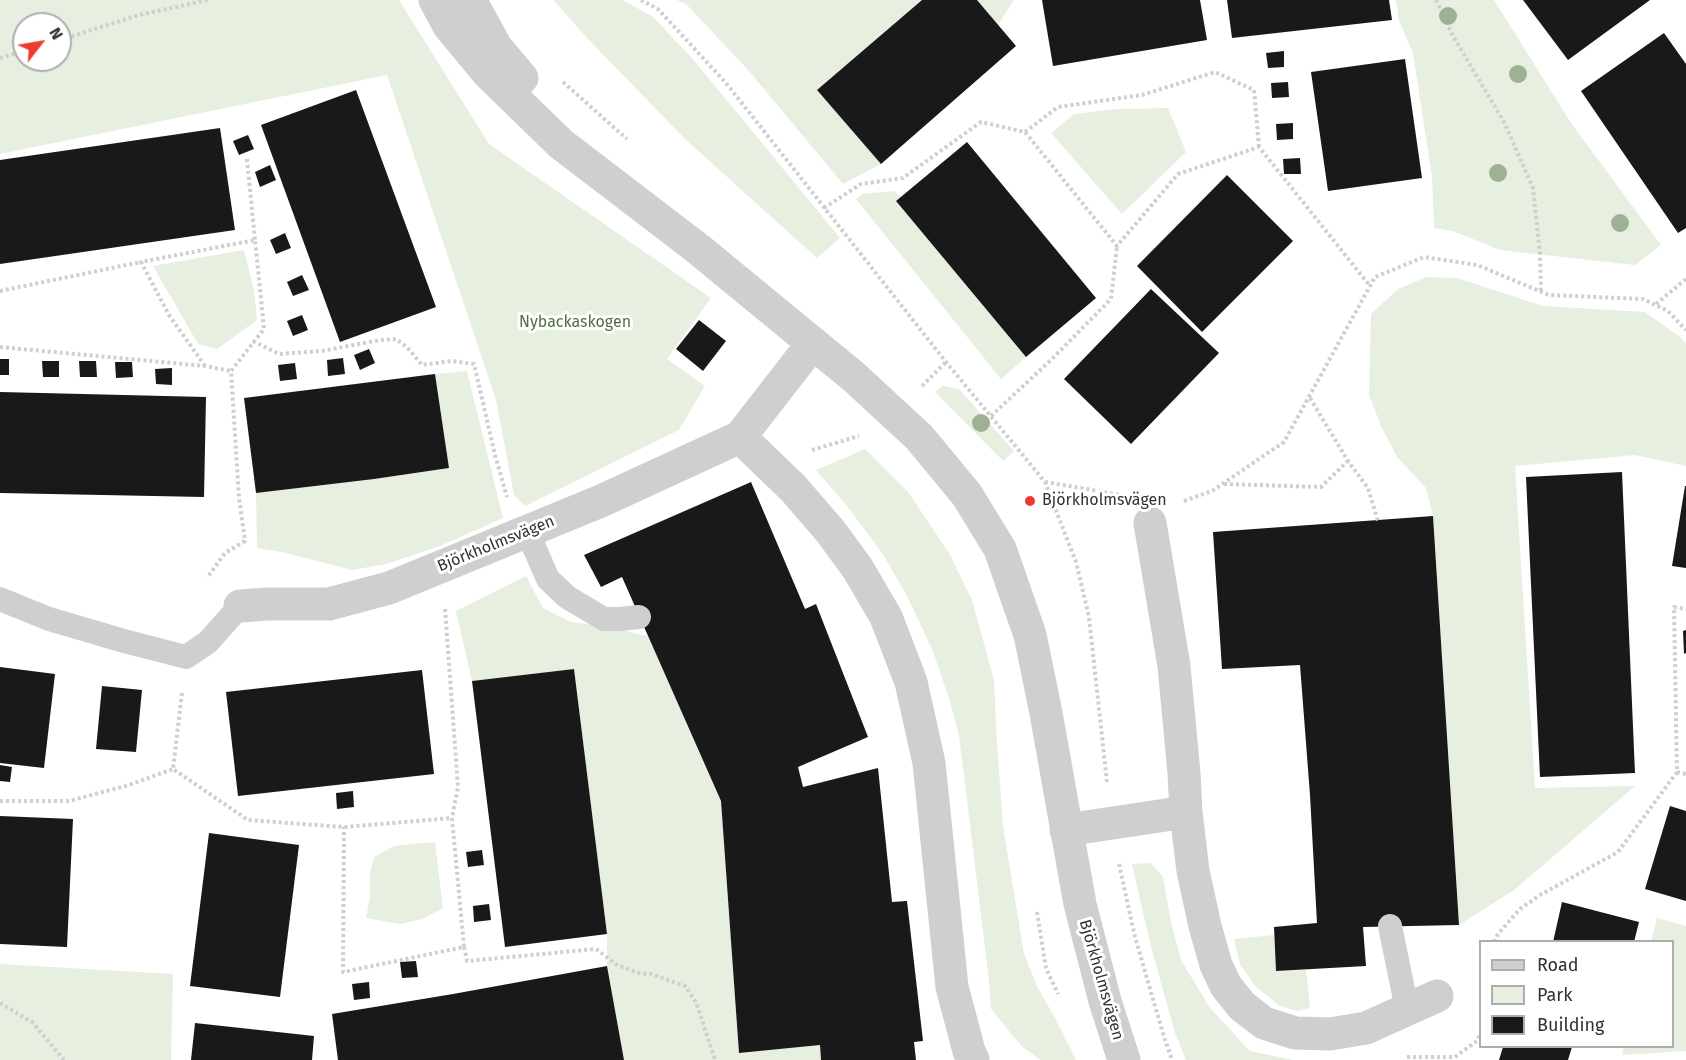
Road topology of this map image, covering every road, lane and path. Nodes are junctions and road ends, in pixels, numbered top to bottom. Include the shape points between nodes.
1 (208, 0) edge
2 (435, 0) edge
3 (470, 0) edge
4 (641, 0) edge
5 (1436, 0) edge
6 (72, 36) edge
7 (1025, 132) junction
8 (1259, 147) junction
9 (247, 159) dead end
10 (623, 191) junction
11 (824, 208) junction
12 (255, 240) junction
13 (1118, 246) junction
14 (141, 262) junction
15 (1686, 279) edge
16 (1370, 286) junction
17 (0, 291) edge
18 (1541, 291) junction
19 (1656, 304) junction
20 (1686, 330) edge
21 (254, 341) junction
22 (813, 343) junction
23 (0, 347) edge
24 (946, 362) junction
25 (205, 366) junction
26 (231, 371) junction
27 (921, 387) dead end
28 (1310, 398) junction
29 (991, 416) junction
30 (868, 433) dead end
31 (740, 437) junction
32 (804, 453) dead end
33 (1348, 461) junction
34 (1045, 482) junction
35 (1222, 484) junction
36 (1127, 497) dead end
37 (1162, 514) joint
38 (1378, 521) dead end
39 (522, 534) junction
40 (204, 582) dead end
41 (444, 598) dead end
42 (0, 600) edge
43 (240, 606) joint
44 (1686, 609) edge
45 (639, 617) dead end
46 (186, 657) junction
47 (173, 769) junction
48 (1677, 772) junction
49 (1686, 774) edge
50 (0, 801) edge
51 (1186, 812) junction
52 (452, 818) junction
53 (1112, 823) junction
54 (344, 827) junction
55 (1066, 830) junction
56 (1035, 901) dead end
57 (1390, 926) dead end
58 (1495, 940) edge
59 (464, 947) junction
60 (1059, 996) dead end
61 (1437, 996) dead end
62 (0, 1003) edge
63 (1407, 1010) junction
64 (1479, 1036) edge
65 (64, 1060) edge
66 (715, 1060) edge
67 (973, 1060) edge
68 (1124, 1060) edge
69 (1172, 1060) edge
70 (1458, 1060) edge

1 - 6 path via 139,15
2 - 10 street, Björkholmsvägen via 449,26 495,80 561,144
3 - 10 street, Björkholmsvägen via 496,47
4 - 11 path via 658,9 726,83
5 - 18 path via 1503,122 1533,188
7 - 8 path via 1058,107 1142,95 1215,72 1254,90
7 - 11 path via 981,122 903,178 861,184
7 - 13 path
8 - 13 path via 1178,174
8 - 16 path
9 - 12 path
10 - 22 street, Björkholmsvägen
11 - 24 path
12 - 14 path
12 - 21 path via 264,328
13 - 29 path via 1111,299
14 - 17 path
14 - 25 path via 169,315
15 - 19 path
16 - 18 path via 1375,277 1424,257 1477,265
16 - 28 path
18 - 19 path via 1549,295 1643,299
19 - 20 path via 1668,310
21 - 26 path
21 - 39 path via 279,354 396,339 422,365 451,361 474,364 495,455
22 - 31 street, Björkholmsvägen
22 - 55 street, Björkholmsvägen via 919,437 967,495 1000,549 1030,635
23 - 25 path
24 - 27 path
24 - 29 path
25 - 26 path
26 - 40 path via 245,541 225,553
28 - 33 path
28 - 35 path via 1284,442
29 - 34 path
30 - 32 path
31 - 39 street, Björkholmsvägen
31 - 67 street via 793,488 858,569 886,618 911,682 929,763 952,987
33 - 35 path via 1321,487
33 - 38 path via 1368,488
34 - 36 path
34 - 53 path via 1076,562 1089,616
35 - 37 path
37 - 51 street
39 - 43 street, Björkholmsvägen via 389,588 329,604
39 - 45 lane via 548,579 567,597 604,619
41 - 52 path via 458,787
42 - 46 lane via 60,622
43 - 46 lane via 208,642
44 - 48 path via 1674,607
46 - 47 path
47 - 50 path via 69,801
47 - 54 path via 248,820
48 - 49 path
48 - 58 path via 1618,852 1520,909
51 - 53 street
51 - 63 street via 1194,871 1216,965 1226,987 1242,1006 1264,1023 1295,1033 1330,1034 1366,1028
52 - 54 path
52 - 59 path
53 - 55 street
53 - 69 path via 1136,937
54 - 59 path via 343,972
55 - 68 street, Björkholmsvägen via 1080,904
56 - 60 path via 1046,968
57 - 63 lane
59 - 66 path via 467,961 596,949 617,965 685,986 696,1002
61 - 63 street
62 - 65 path via 32,1022
64 - 70 path via 1455,1057

